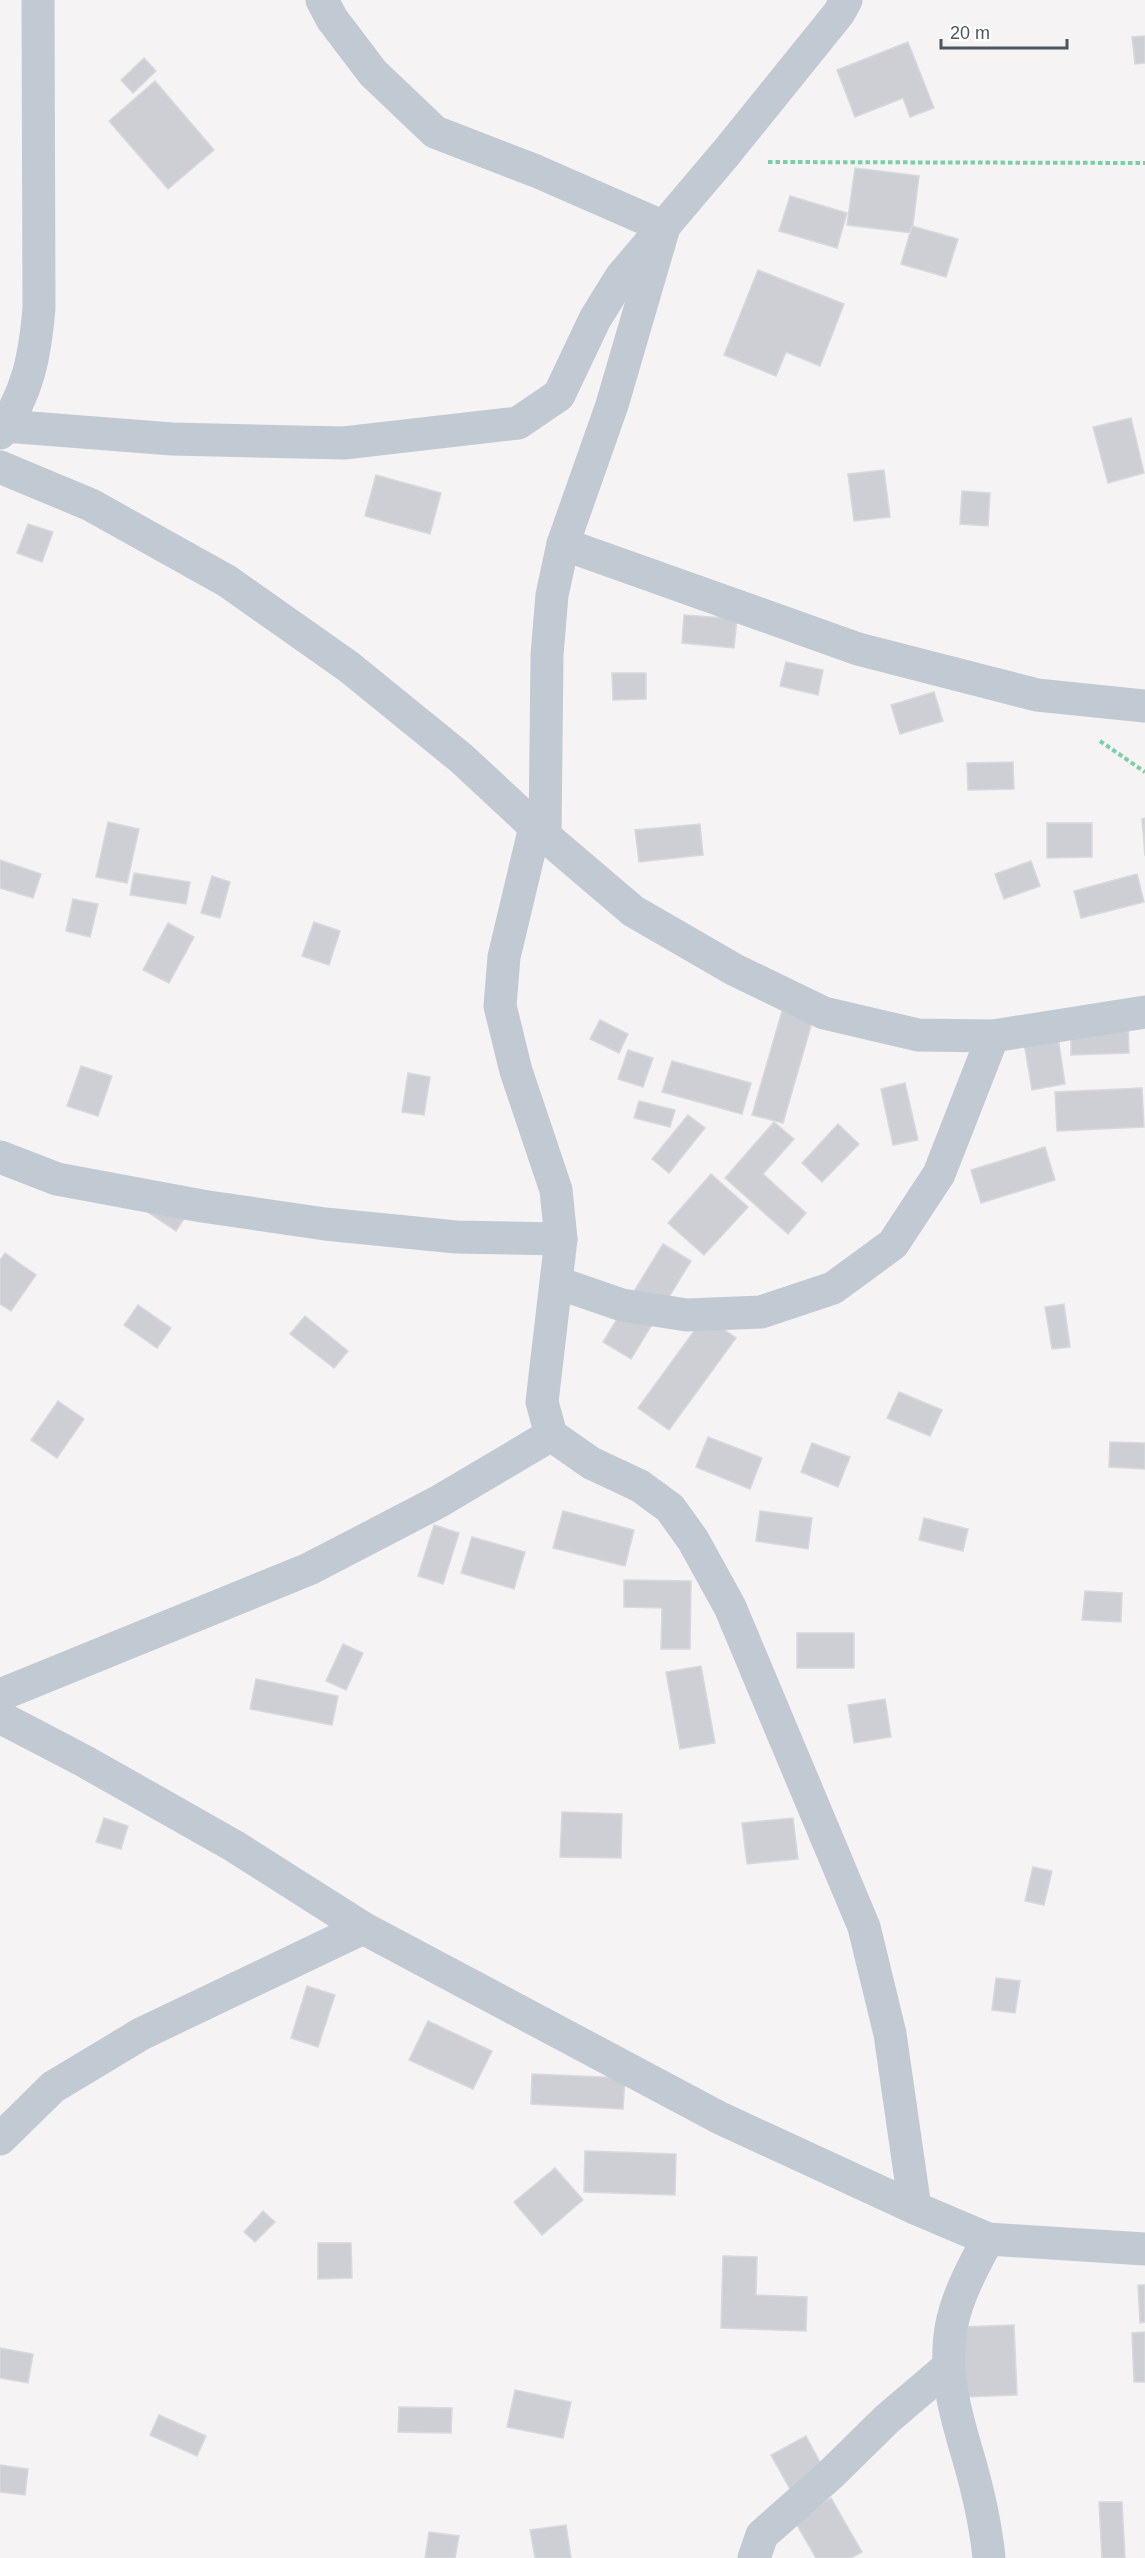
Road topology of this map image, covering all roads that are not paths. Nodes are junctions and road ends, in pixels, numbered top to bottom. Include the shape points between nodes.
1 (38, 0) edge
2 (322, 0) edge
3 (846, 0) edge
4 (664, 227) junction
5 (3, 429) edge
6 (0, 467) edge
7 (563, 544) junction
8 (1145, 706) edge
9 (539, 831) junction
10 (1145, 1012) edge
11 (993, 1036) junction
12 (0, 1157) edge
13 (561, 1239) junction
14 (558, 1283) junction
15 (551, 1435) junction
16 (0, 1695) edge
17 (0, 1717) edge
18 (363, 1928) junction
19 (0, 2139) edge
20 (915, 2208) junction
21 (988, 2238) junction
22 (1144, 2250) edge
23 (948, 2367) junction
24 (754, 2558) edge
25 (989, 2558) edge

1 - 5 street via 39,308 35,351 24,390
2 - 4 street via 373,73 435,132
3 - 4 street via 840,13
4 - 5 street via 621,277 595,319 559,395 518,423 344,443 172,439
4 - 7 street via 612,405
6 - 9 street via 91,505 226,581 357,674 461,758
7 - 8 street via 858,649 1037,695
7 - 9 street via 552,595
9 - 11 street via 633,911 735,970 824,1013 918,1035
9 - 13 street via 504,957 500,1006 516,1071 556,1190
10 - 11 street
11 - 14 street via 939,1174 893,1244 833,1288 761,1312 687,1315 622,1305
12 - 13 street via 57,1179 325,1224 456,1237
13 - 14 street
14 - 15 street via 542,1402
15 - 16 street via 438,1502 309,1569
15 - 20 street via 591,1463 640,1486 670,1508 693,1540 730,1607 864,1927 890,2034
17 - 18 street via 234,1846
18 - 19 street via 141,2034 53,2087
18 - 20 street via 710,2113
20 - 21 street
21 - 22 street
21 - 23 street via 964,2284 951,2327
23 - 24 street via 762,2535
23 - 25 street via 954,2411 986,2524

